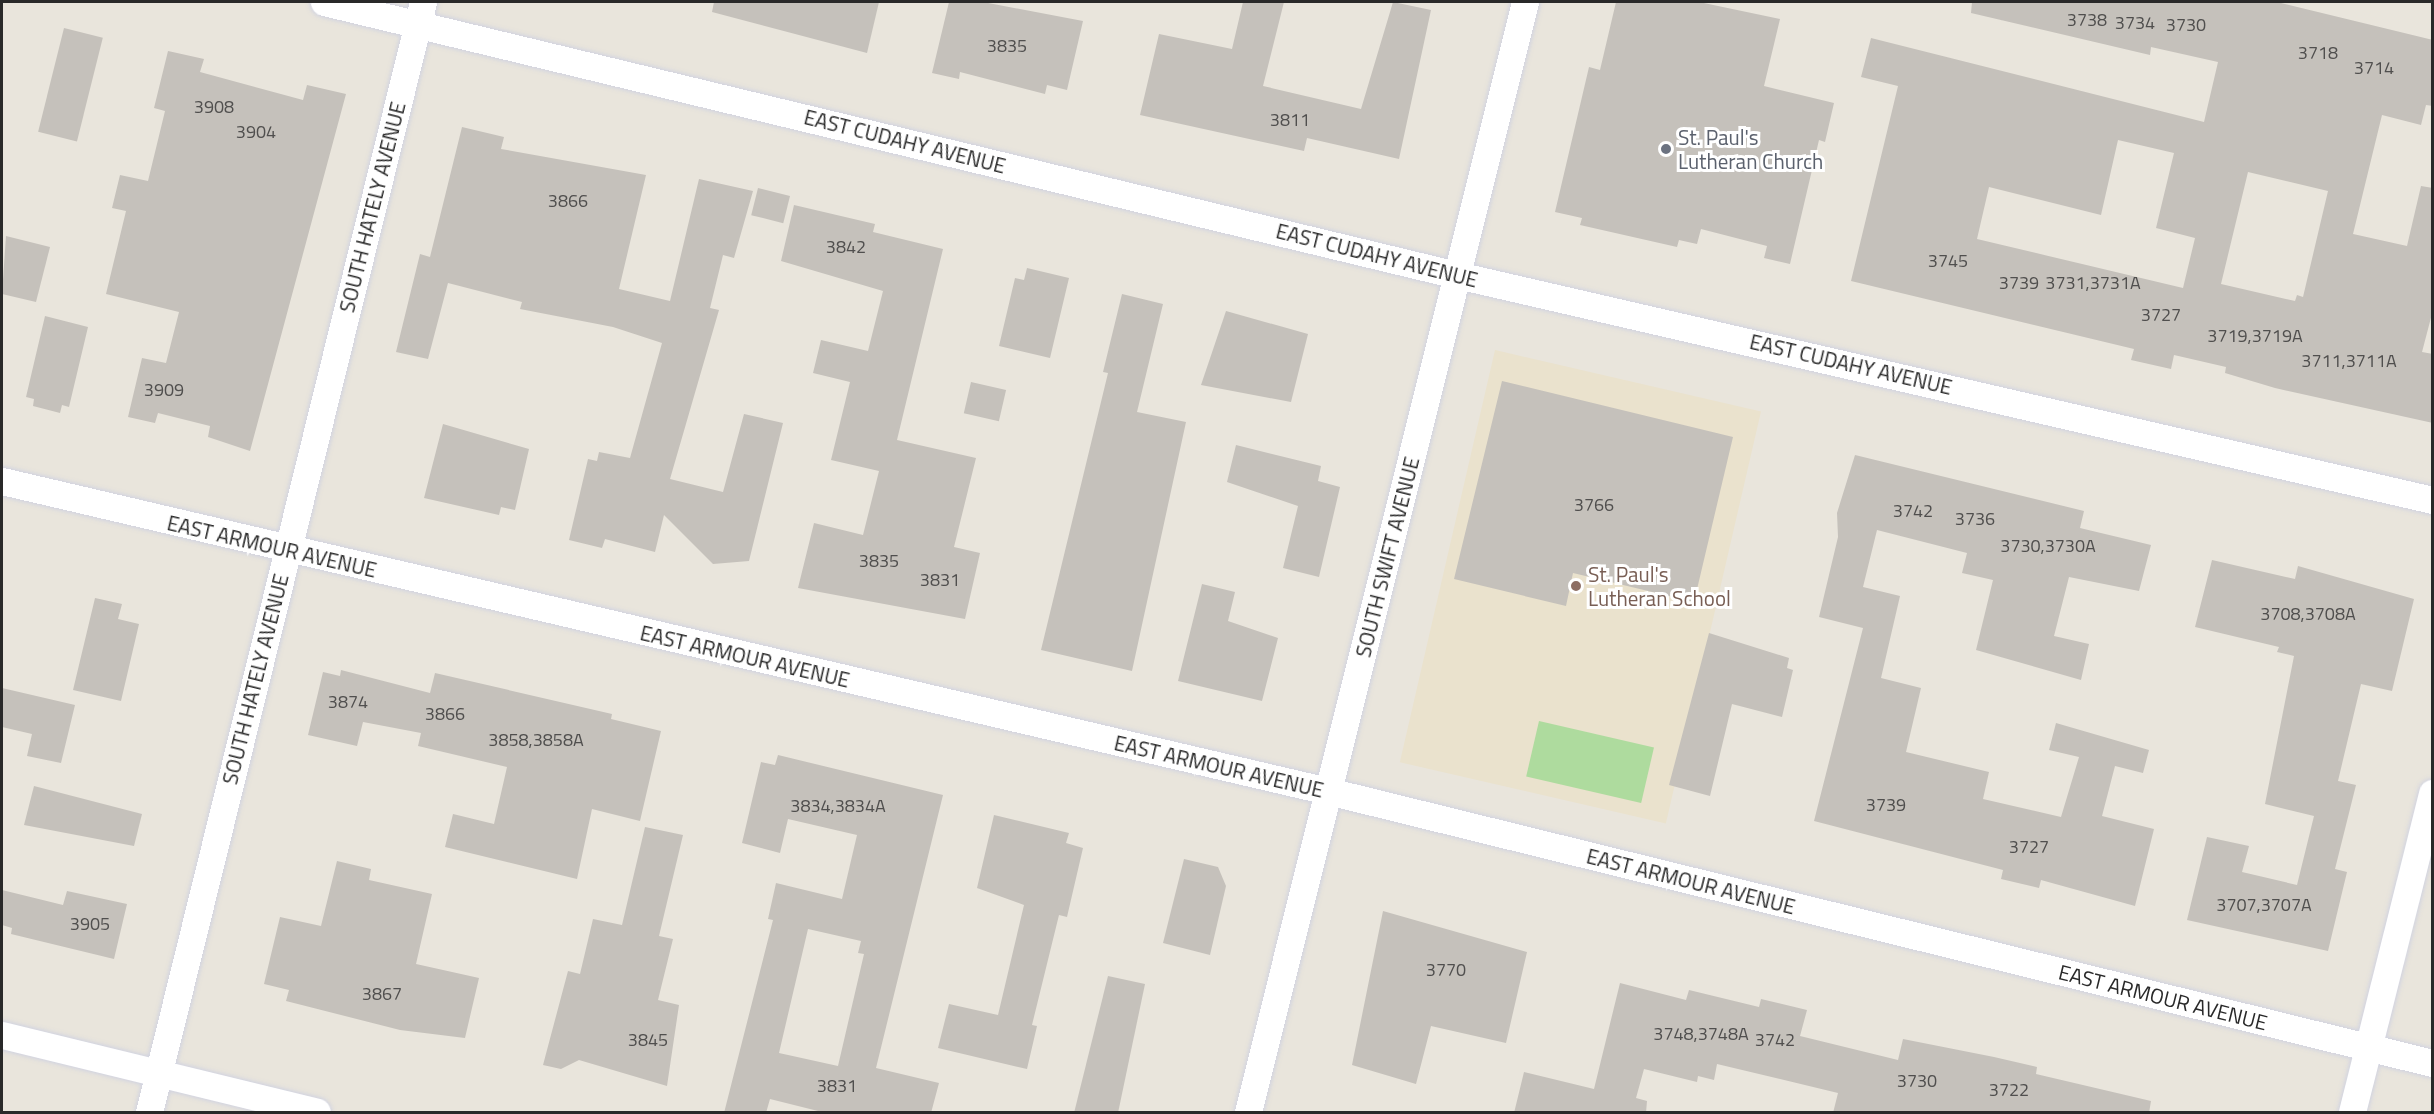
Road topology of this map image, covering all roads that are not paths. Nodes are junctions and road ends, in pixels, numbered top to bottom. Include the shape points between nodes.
1 (324, 2) edge
2 (1525, 2) edge
3 (420, 12) edge
4 (1457, 275) junction
5 (2, 482) edge
6 (2433, 500) edge
7 (287, 550) junction
8 (1328, 791) junction
9 (2433, 793) edge
10 (2, 1035) edge
11 (2369, 1048) junction
12 (2433, 1063) edge
13 (159, 1074) junction
14 (149, 1113) edge
15 (317, 1113) edge
16 (1248, 1113) edge
17 (2352, 1113) edge

1 - 3 street, EAST CUDAHY AVENUE
2 - 4 street, SOUTH SWIFT AVENUE
3 - 4 street, EAST CUDAHY AVENUE
3 - 7 street, SOUTH HATELY AVENUE
4 - 6 street, EAST CUDAHY AVENUE
4 - 8 street, SOUTH SWIFT AVENUE
5 - 7 street, EAST ARMOUR AVENUE
7 - 8 street, EAST ARMOUR AVENUE
7 - 13 street, SOUTH HATELY AVENUE
8 - 11 street, EAST ARMOUR AVENUE
8 - 16 street, SOUTH SWIFT AVENUE
9 - 11 street
10 - 13 street
11 - 12 street, EAST ARMOUR AVENUE
11 - 17 street
13 - 14 street, SOUTH HATELY AVENUE
13 - 15 street

